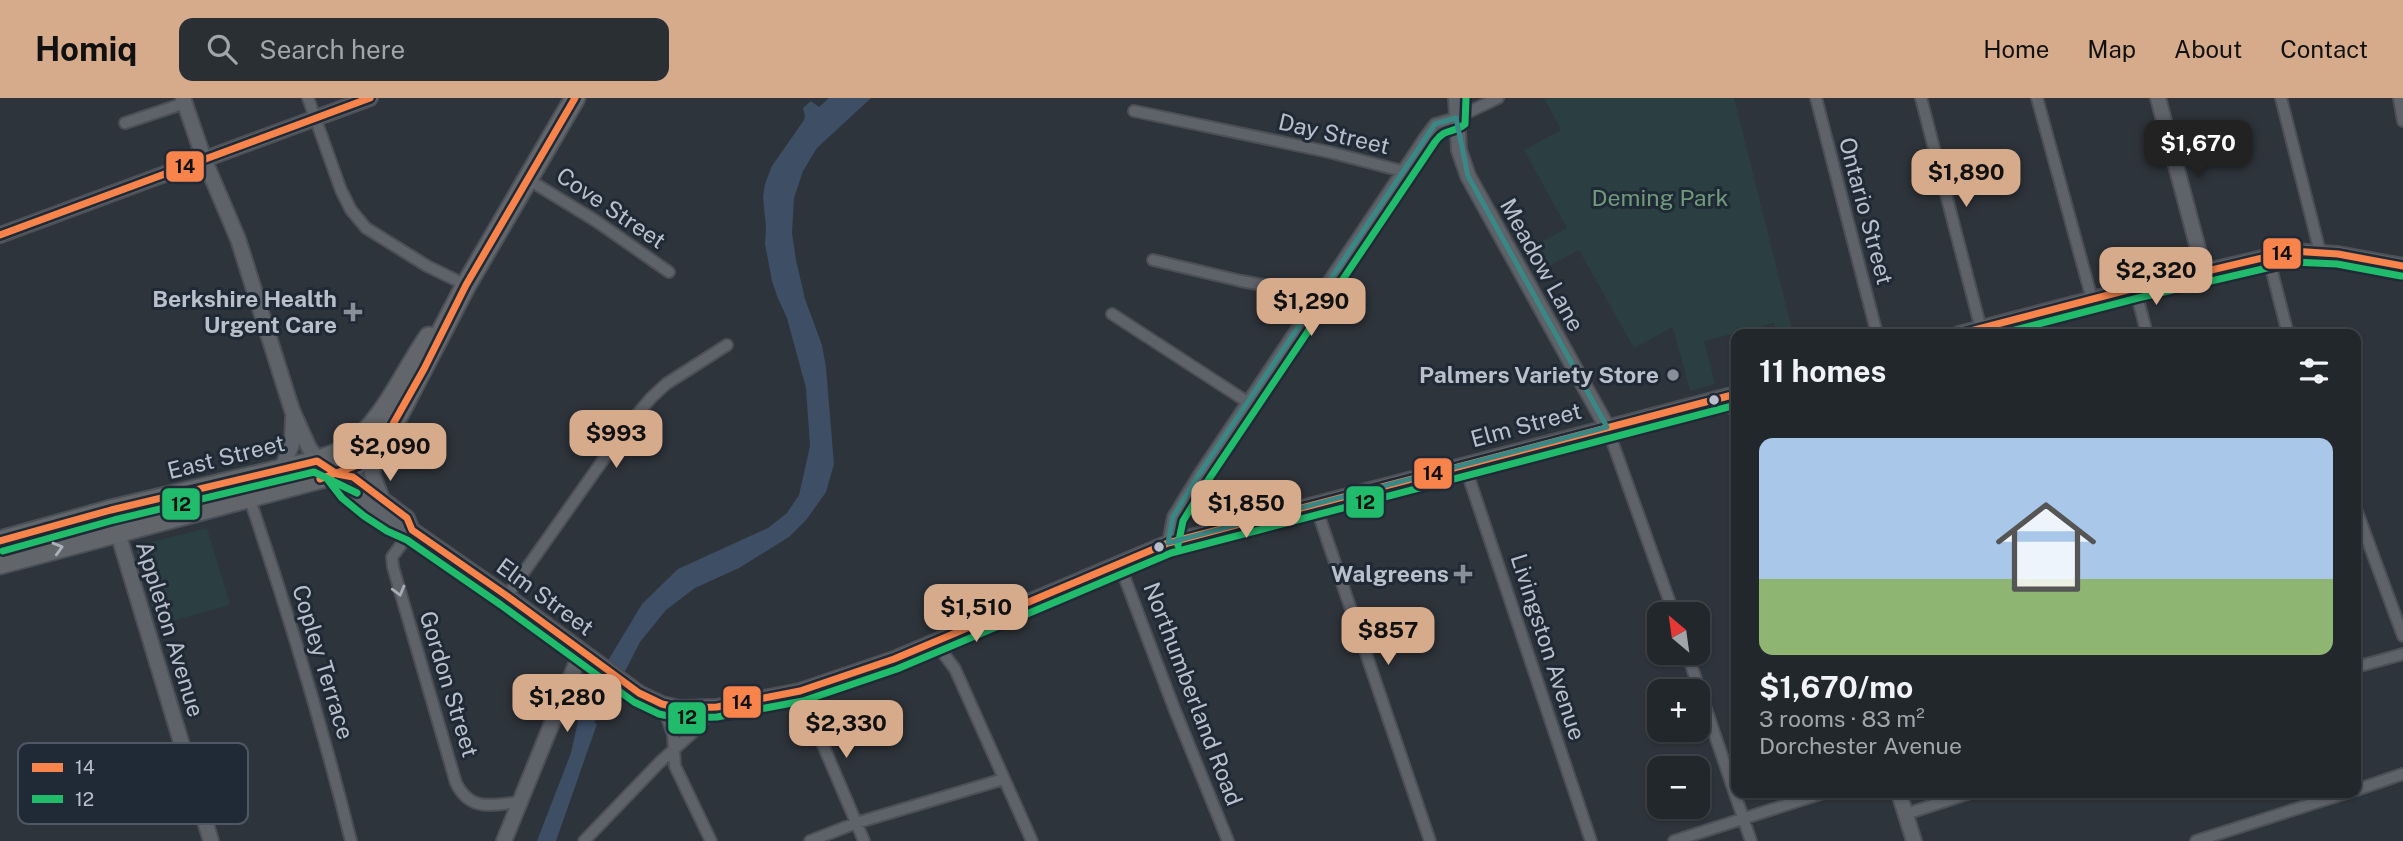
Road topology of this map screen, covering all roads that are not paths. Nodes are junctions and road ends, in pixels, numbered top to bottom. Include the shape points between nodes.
1 (308, 98) edge
2 (370, 98) edge
3 (575, 98) edge
4 (1455, 98) edge
5 (1498, 98) edge
6 (1815, 98) edge
7 (1921, 98) edge
8 (2037, 98) edge
9 (2158, 98) edge
10 (2281, 98) edge
11 (2399, 98) edge
12 (184, 101) edge
13 (1134, 111) dead end
14 (316, 118) junction
15 (1456, 118) junction
16 (2403, 121) edge
17 (125, 123) dead end
18 (204, 159) junction
19 (1402, 171) junction
20 (529, 180) junction
21 (0, 234) edge
22 (2320, 252) junction
23 (2267, 256) junction
24 (1153, 260) dead end
25 (2403, 266) edge
26 (2204, 271) junction
27 (669, 272) dead end
28 (466, 285) junction
29 (2135, 288) junction
30 (1317, 299) junction
31 (2092, 299) junction
32 (1112, 314) dead end
33 (1981, 328) junction
34 (1876, 329) edge
35 (1977, 329) edge
36 (2146, 329) edge
37 (2287, 329) edge
38 (727, 345) dead end
39 (1731, 395) edge
40 (1716, 398) junction
41 (1249, 403) junction
42 (1731, 406) edge
43 (292, 410) junction
44 (1607, 426) junction
45 (378, 448) junction
46 (317, 461) junction
47 (1465, 466) junction
48 (282, 468) junction
49 (337, 474) junction
50 (249, 498) junction
51 (383, 500) junction
52 (1315, 504) junction
53 (111, 510) junction
54 (2361, 523) edge
55 (412, 530) junction
56 (117, 531) junction
57 (0, 541) edge
58 (1168, 543) junction
59 (1119, 563) junction
60 (0, 564) edge
61 (507, 596) junction
62 (1670, 602) edge
63 (2403, 636) edge
64 (935, 642) junction
65 (2403, 654) edge
66 (587, 656) junction
67 (1691, 665) edge
68 (2361, 666) edge
69 (800, 691) junction
70 (662, 704) junction
71 (710, 708) junction
72 (181, 743) edge
73 (673, 749) junction
74 (2403, 774) edge
75 (1004, 779) junction
76 (1731, 783) edge
77 (2361, 788) edge
78 (1736, 798) edge
79 (1806, 798) edge
80 (1901, 798) edge
81 (1954, 798) edge
82 (2306, 798) edge
83 (2330, 798) edge
84 (520, 802) junction
85 (2308, 805) junction
86 (1906, 814) junction
87 (1743, 818) junction
88 (856, 823) junction
89 (206, 824) edge
90 (211, 841) edge
91 (351, 841) edge
92 (504, 841) edge
93 (584, 841) edge
94 (711, 841) edge
95 (810, 841) edge
96 (864, 841) edge
97 (1032, 841) edge
98 (1228, 841) edge
99 (1430, 841) edge
100 (1591, 841) edge
101 (1675, 841) edge
102 (1751, 841) edge
103 (1914, 841) edge
104 (2196, 841) edge

1 - 14 street
2 - 14 street
3 - 20 highway, East Street
4 - 15 street, Meadow Lane
5 - 15 street
6 - 34 street, Ontario Street
7 - 33 street
8 - 31 street
9 - 26 street
10 - 22 street
11 - 16 street
12 - 17 street
12 - 18 street
13 - 19 street, Day Street
14 - 18 street
14 - 28 street via 341,190 366,228
15 - 19 street via 1436,124
15 - 44 street, Meadow Lane via 1459,150 1468,176
18 - 21 street
18 - 43 street via 238,239
19 - 30 street
20 - 27 street, Cove Street
20 - 28 highway, East Street
22 - 23 street
22 - 25 street
23 - 26 street
23 - 37 street
24 - 30 street via 1297,290
26 - 29 street
28 - 45 highway, East Street
28 - 46 highway, East Street via 372,424 346,449
29 - 31 street
29 - 36 street
30 - 41 street
31 - 33 street
32 - 41 street
33 - 35 street
38 - 61 street via 651,398
39 - 40 street, Elm Street
40 - 42 street
40 - 44 street, Elm Street
41 - 58 street via 1173,517
43 - 46 street
43 - 48 street via 292,444
44 - 47 street, Elm Street
44 - 62 street
45 - 49 highway, East Street
45 - 51 street via 372,474
46 - 48 highway, East Street
46 - 49 street
47 - 52 street, Elm Street
47 - 100 street, Livingston Avenue
48 - 53 highway, East Street
49 - 50 highway, East Street
49 - 51 street, Elm Street via 352,477
49 - 55 street, Elm Street via 344,487 398,527
50 - 56 highway, East Street
50 - 91 street, Copley Terrace via 281,592
51 - 55 street, Elm Street via 407,518
52 - 58 street, Elm Street
52 - 99 street
53 - 56 street, Appleton Avenue
53 - 57 highway, East Street
54 - 63 street
55 - 61 street, Elm Street
55 -> 84 street, Gordon Street via 392,557 393,567 456,783 466,800 477,804
60 -> 56 highway, East Street
56 - 72 street, Appleton Avenue
58 - 59 street, Elm Street
59 - 64 street, Elm Street
59 - 98 street, Northumberland Road
61 - 66 street, Elm Street
64 - 69 street, Elm Street
64 - 75 street via 956,669
65 - 68 street
66 - 70 street, Elm Street via 627,686
66 - 84 street
67 - 76 street
69 - 71 street, Elm Street
69 - 88 street
70 - 71 street, Elm Street
70 - 73 street via 673,732
71 - 73 street via 701,726
73 - 93 street
73 - 94 street via 675,766
74 - 77 street
75 - 88 street
75 - 97 street
78 - 87 street
79 - 87 street
80 - 86 street
81 - 86 street
82 - 85 street
83 - 85 street
84 - 92 street
85 - 104 street
86 - 103 street
87 - 101 street
87 - 102 street
88 - 95 street
88 - 96 street
89 - 90 street, Appleton Avenue

